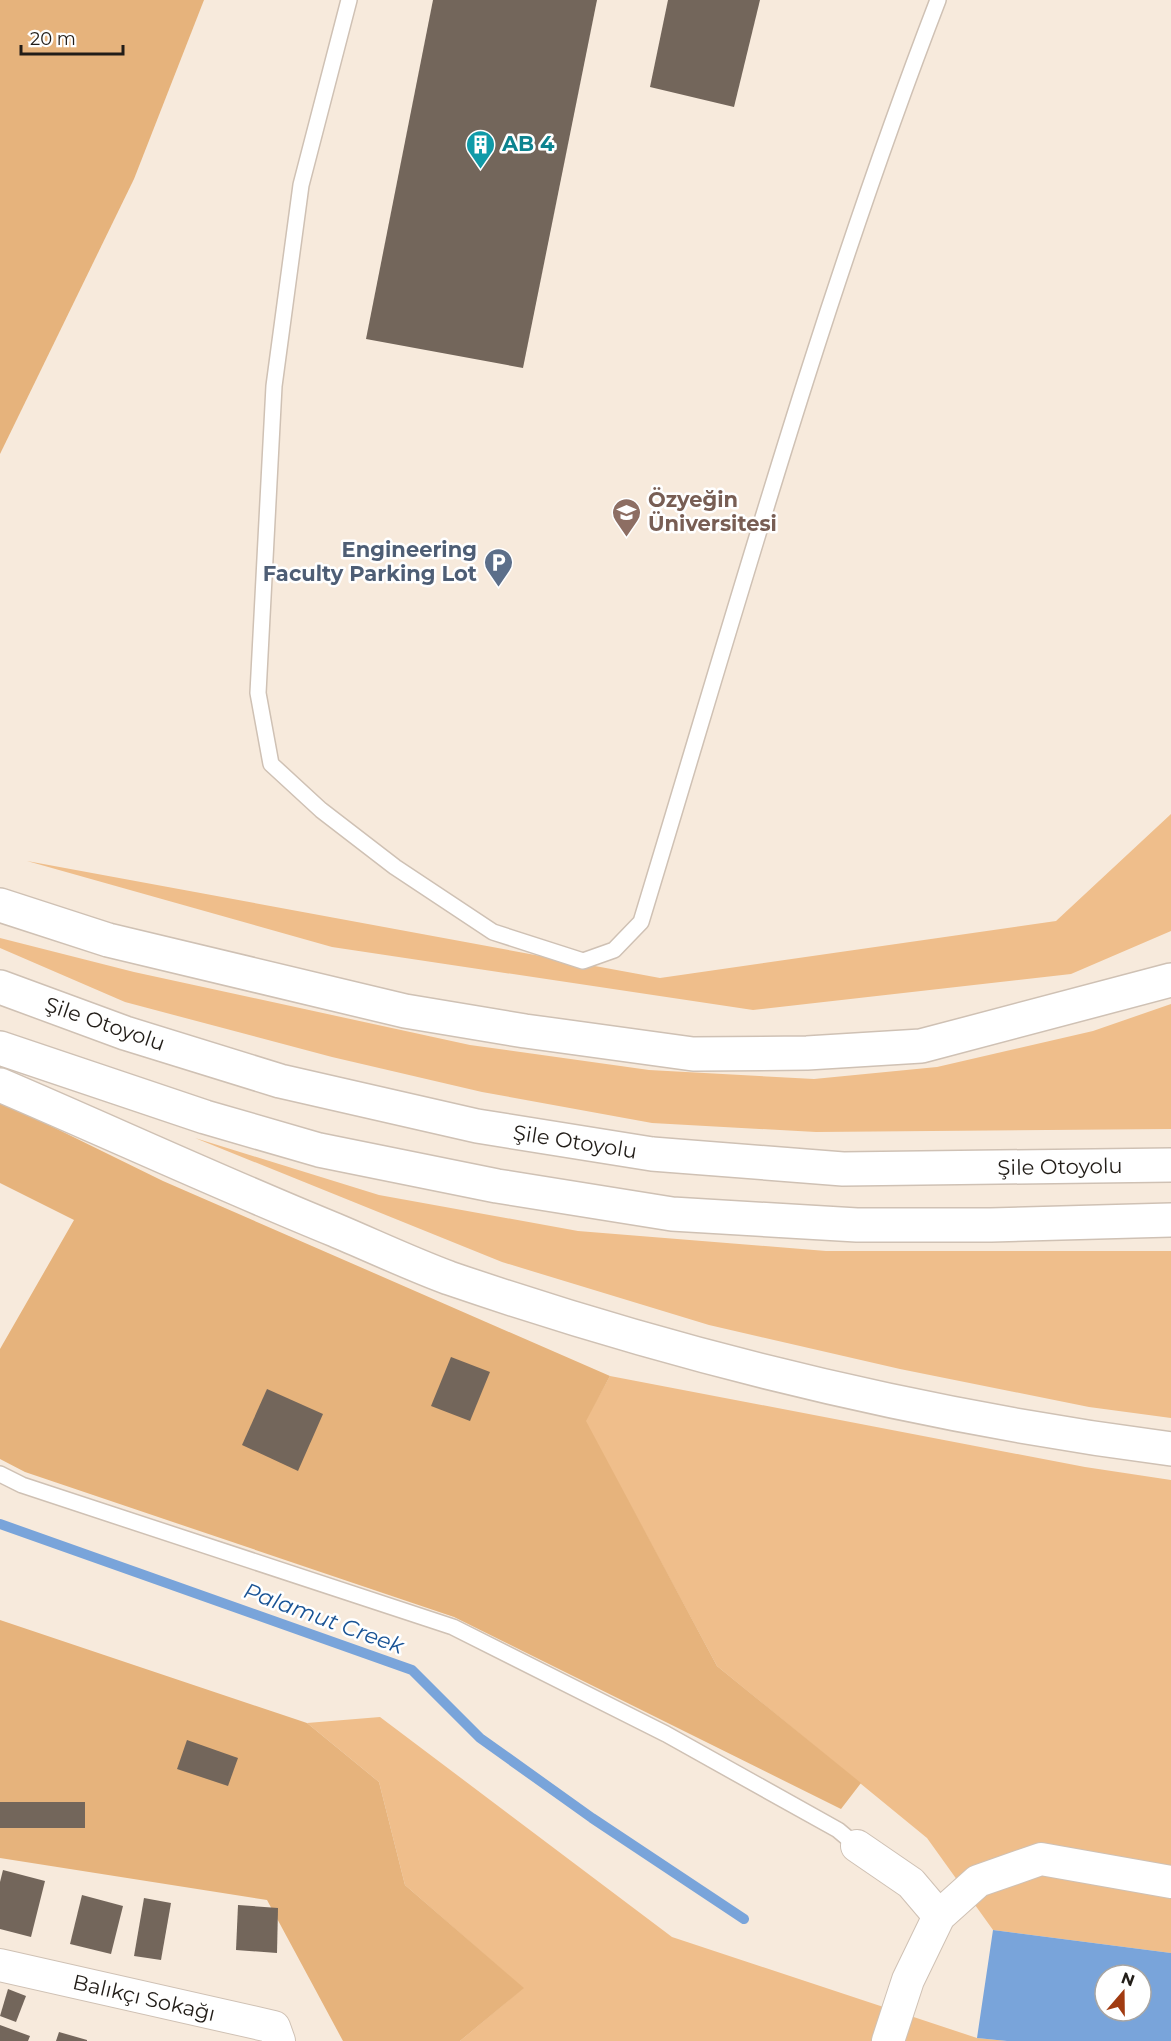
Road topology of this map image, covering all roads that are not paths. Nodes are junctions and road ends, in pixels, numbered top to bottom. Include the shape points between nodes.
1 (349, 0) edge
2 (938, 0) edge
3 (0, 905) edge
4 (1171, 980) edge
5 (0, 987) edge
6 (0, 1048) edge
7 (0, 1085) edge
8 (1171, 1165) edge
9 (1171, 1220) edge
10 (1171, 1449) edge
11 (0, 1474) edge
12 (857, 1846) joint
13 (1171, 1882) edge
14 (939, 1916) junction
15 (0, 1965) edge
16 (279, 2041) edge
17 (888, 2041) edge

1 - 2 lane via 301,185 274,386 258,693 271,764 339,825 493,932 583,961 614,950 641,922 855,226
3 - 4 highway via 108,940 405,1011 693,1054 921,1046
5 - 8 highway, Şile Otoyolu via 125,1033 280,1081 477,1126 652,1154 843,1169
6 - 9 highway via 205,1117 319,1150 497,1186 672,1214 857,1225
7 - 10 highway via 447,1277 592,1323 780,1374 941,1411 1079,1437
11 - 12 lane via 22,1485 453,1627 666,1734 838,1830
12 - 14 street via 911,1883
13 - 14 street via 1041,1859 978,1881
14 - 17 street via 908,1980
15 - 16 street, Balıkçı Sokağı via 274,2027

